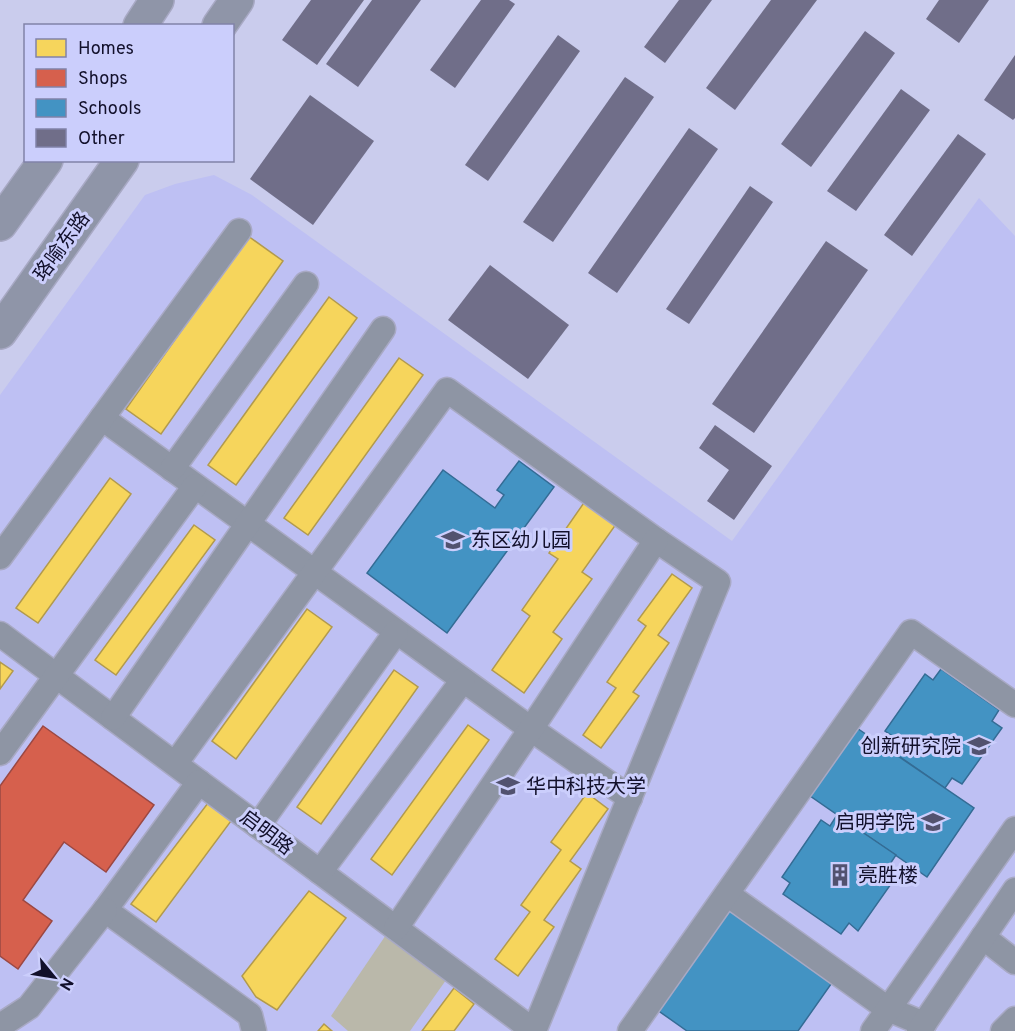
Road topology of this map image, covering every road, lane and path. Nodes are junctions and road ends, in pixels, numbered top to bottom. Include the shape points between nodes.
1 (157, 0) edge
2 (237, 0) edge
3 (141, 24) edge
4 (220, 24) edge
5 (45, 162) edge
6 (121, 162) edge
7 (0, 224) edge
8 (239, 231) dead end
9 (306, 284) dead end
10 (383, 328) dead end
11 (0, 332) edge
12 (102, 418) junction
13 (172, 469) junction
14 (195, 486) junction
15 (247, 524) junction
16 (656, 540) junction
17 (0, 557) edge
18 (315, 572) junction
19 (396, 632) junction
20 (0, 634) edge
21 (57, 676) junction
22 (463, 680) junction
23 (1015, 705) edge
24 (113, 718) junction
25 (531, 729) junction
26 (0, 753) edge
27 (176, 764) junction
28 (199, 782) junction
29 (630, 798) junction
30 (258, 826) junction
31 (1015, 829) edge
32 (320, 872) junction
33 (1015, 890) edge
34 (727, 894) junction
35 (105, 910) junction
36 (396, 928) junction
37 (983, 938) junction
38 (1015, 962) edge
39 (888, 1009) junction
40 (1015, 1019) edge
41 (1, 1024) edge
42 (922, 1028) edge
43 (254, 1031) edge
44 (534, 1031) edge
45 (630, 1031) edge
46 (873, 1031) edge
47 (1003, 1031) edge

1 - 3 highway
2 - 4 highway
5 - 7 highway
6 - 11 highway, 珞喻东路
8 - 12 street
9 - 13 street
10 - 15 street
12 - 13 street
12 - 17 street
13 - 14 street
14 - 15 street
14 - 21 street
15 - 18 street
15 - 24 street
16 - 18 street via 447,390
16 - 25 street
16 - 29 street via 718,582
18 - 19 street
18 - 27 street
19 - 22 street
19 - 30 street
20 - 21 street, 启明路
21 - 24 street, 启明路
21 - 26 street
22 - 25 street
22 - 32 street
23 - 34 street via 911,632
24 - 27 street, 启明路
25 - 29 street
25 - 36 street
27 - 28 street, 启明路
28 - 30 street, 启明路
28 - 35 street
29 - 44 street
30 - 32 street, 启明路
31 - 39 street
32 - 36 street, 启明路
33 - 37 street
34 - 39 street
34 - 45 street
35 - 41 street via 30,1007
35 - 43 street via 250,1015
36 - 44 street, 启明路
37 - 38 street
37 - 42 street
39 - 42 street
39 - 46 street
40 - 47 street

